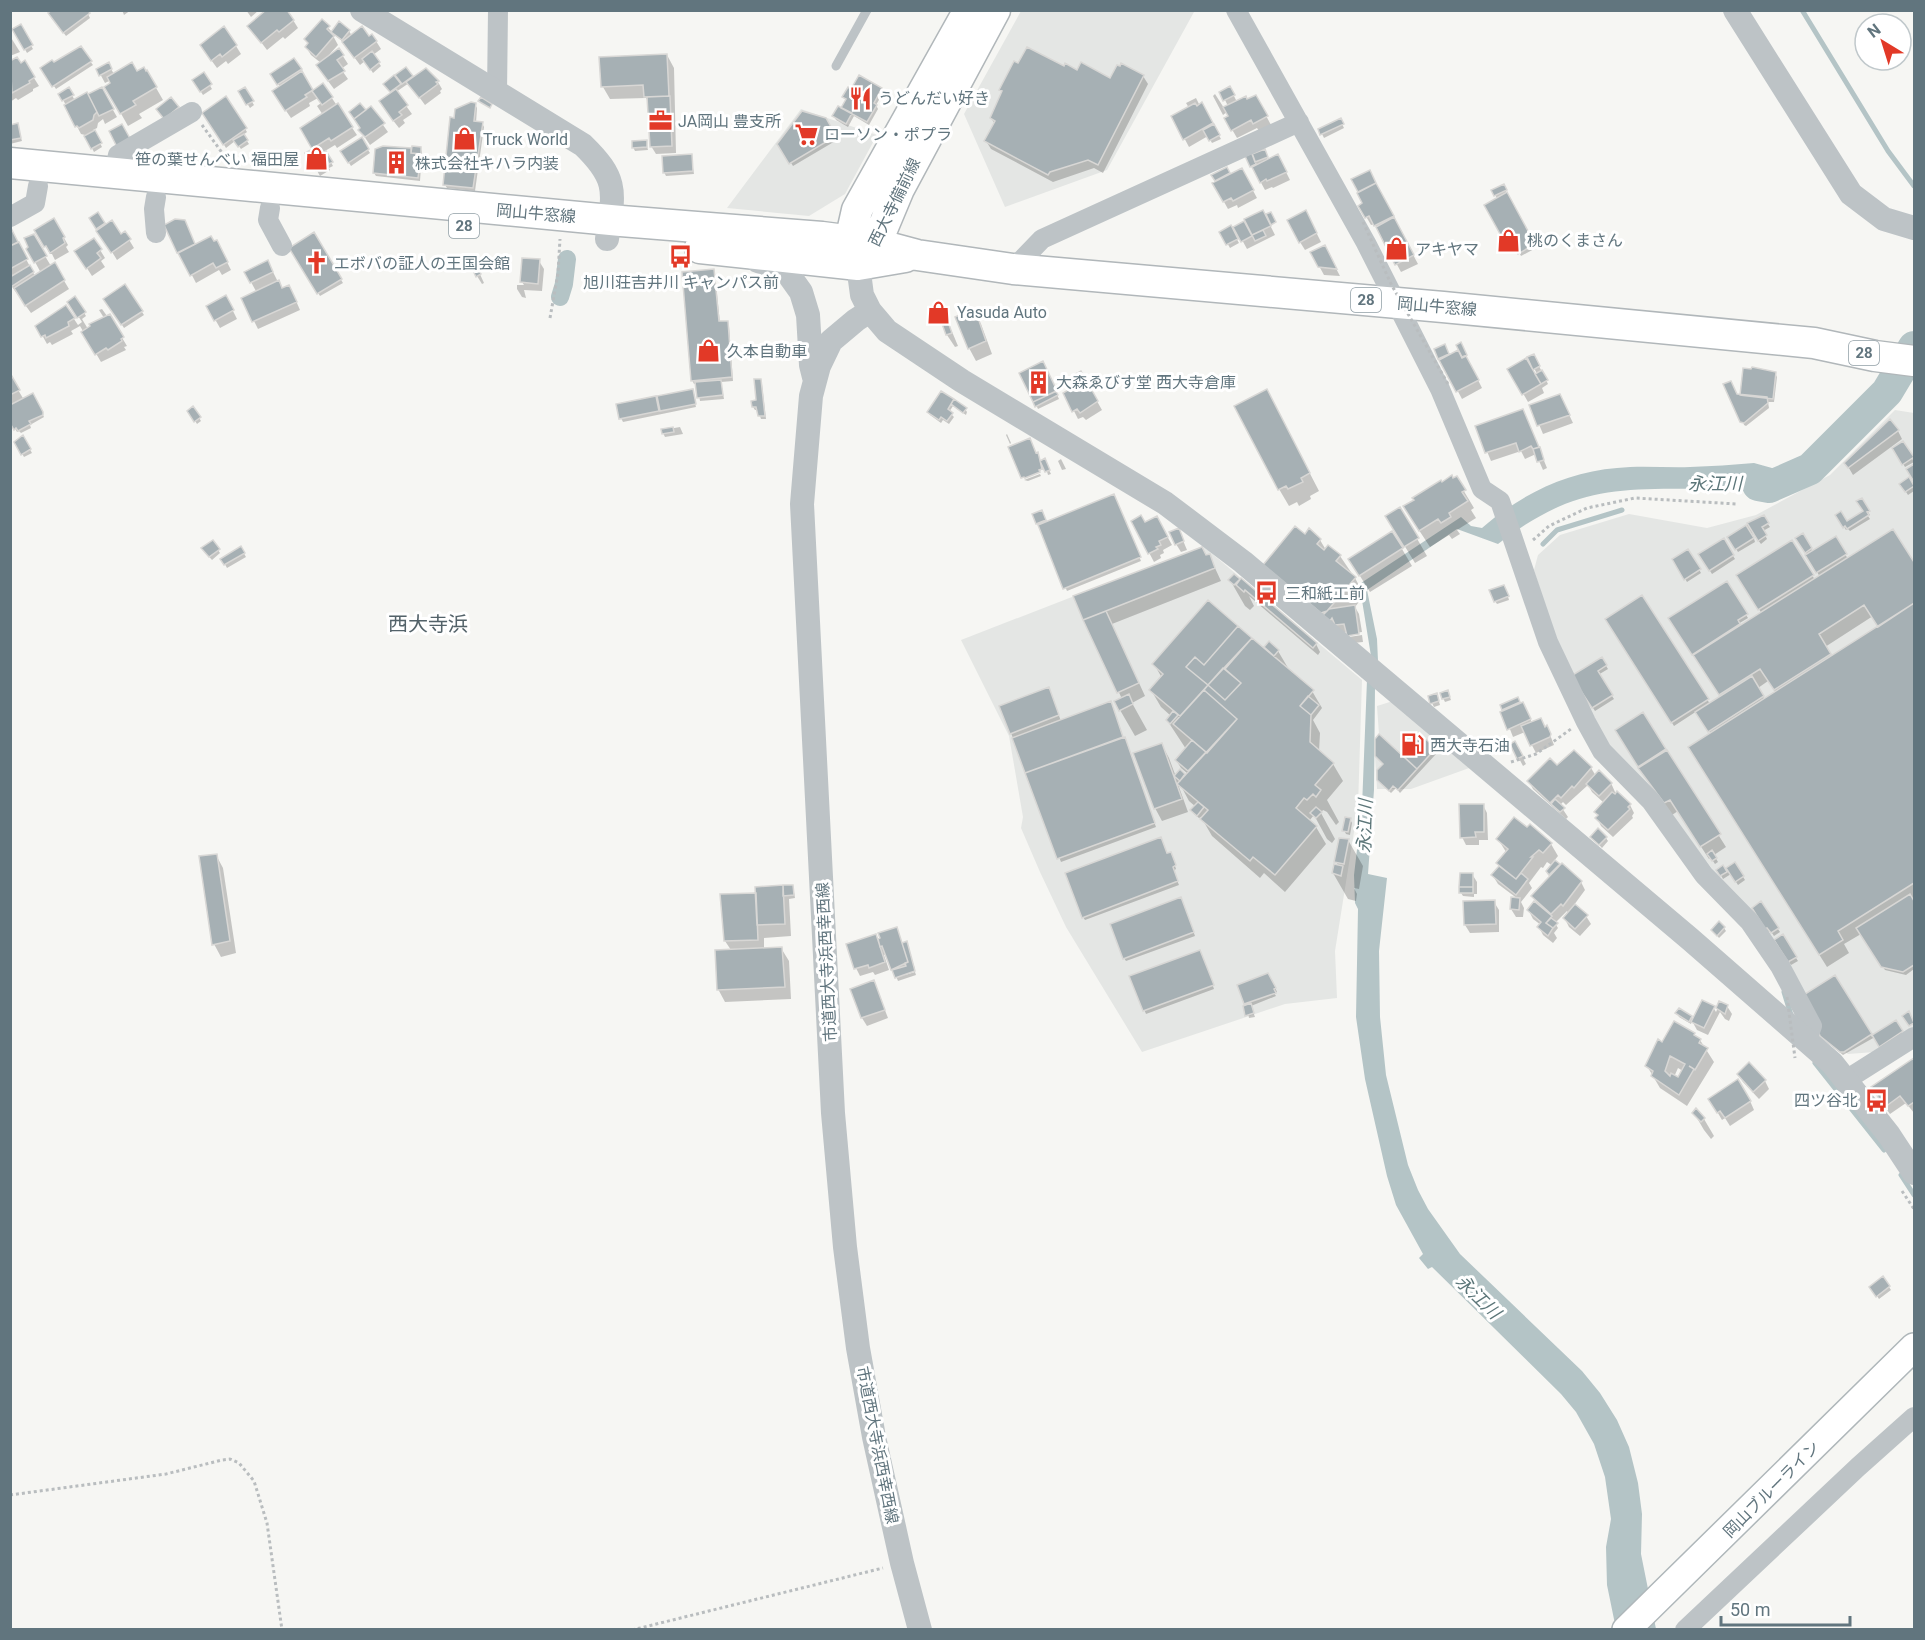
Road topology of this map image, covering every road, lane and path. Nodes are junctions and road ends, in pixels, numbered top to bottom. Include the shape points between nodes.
1 (362, 10) edge
2 (498, 10) edge
3 (867, 10) edge
4 (969, 10) edge
5 (995, 10) edge
6 (1236, 10) edge
7 (1735, 10) edge
8 (836, 66) dead end
9 (497, 93) junction
10 (192, 112) dead end
11 (1299, 122) junction
12 (10, 164) edge
13 (114, 173) junction
14 (24, 185) edge
15 (156, 197) junction
16 (270, 208) junction
17 (10, 217) edge
18 (1363, 222) dead end
19 (1914, 228) edge
20 (608, 230) junction
21 (156, 233) dead end
22 (560, 235) junction
23 (282, 246) dead end
24 (851, 247) junction
25 (725, 250) junction
26 (1013, 269) junction
27 (1395, 302) junction
28 (870, 311) junction
29 (550, 318) dead end
30 (1914, 342) edge
31 (1814, 343) junction
32 (1914, 362) edge
33 (814, 380) junction
34 (1448, 384) dead end
35 (1737, 504) dead end
36 (1550, 526) dead end
37 (1574, 728) dead end
38 (1489, 769) junction
39 (1787, 997) dead end
40 (1914, 1037) edge
41 (1800, 1041) junction
42 (1846, 1080) junction
43 (1914, 1173) edge
44 (1914, 1347) edge
45 (1914, 1417) edge
46 (10, 1495) edge
47 (902, 1563) junction
48 (282, 1629) edge
49 (632, 1629) edge
50 (920, 1629) edge
51 (1626, 1629) edge
52 (1685, 1629) edge

1 - 9 street
2 - 9 street
3 - 8 lane
4 - 24 main road, 西大寺備前線 via 857,210
5 - 24 main road, 西大寺備前線 via 899,189
6 - 11 street
7 - 19 street via 1851,194 1884,219
9 - 20 street via 583,145 602,164 611,182
10 - 13 street via 118,155
11 - 26 street via 1042,239
11 - 27 street
12 - 13 main road, 岡山牛窓線 / 28
13 - 20 main road, 岡山牛窓線 / 28
14 - 15 main road, 岡山牛窓線 / 28
14 - 17 street via 35,203
15 - 16 main road, 岡山牛窓線 / 28
15 - 21 street
16 - 22 main road, 岡山牛窓線 / 28
16 - 23 street via 267,220
18 - 34 path, bridge via 1391,285
20 - 22 main road, 岡山牛窓線 / 28
20 - 24 main road, 岡山牛窓線 / 28
20 - 25 main road, 岡山牛窓線 / 28
22 - 29 path
24 - 25 main road, 岡山牛窓線 / 28
24 - 26 main road, 岡山牛窓線 / 28
24 - 28 street via 862,295
25 - 33 street via 786,271 801,292 808,315
26 - 27 main road, 岡山牛窓線 / 28
27 - 31 main road, 岡山牛窓線 / 28
27 - 41 street via 1440,388 1482,489 1500,501 1548,642 1586,722 1602,751 1651,801 1704,875 1750,922 1780,966 1812,1026
28 - 33 street, 市道西大寺浜西幸西線 via 831,340
28 - 38 street via 887,331 962,381 1165,503 1244,562
30 - 31 main road, 岡山牛窓線 / 28 via 1881,339
31 - 32 main road, 岡山牛窓線 / 28
33 - 47 street, 市道西大寺浜西幸西線 via 802,504 837,1166 858,1348
35 - 36 path via 1635,498 1587,508
37 - 38 path via 1536,754
38 - 41 street
39 - 41 path, bridge
40 - 42 street
41 - 42 street via 1832,1063
42 - 43 street
44 - 51 main road, 岡山ブルーライン
45 - 52 street
46 - 48 path via 166,1474 222,1460 239,1463 254,1481 267,1523
47 - 49 path
47 - 50 street, 市道西大寺浜西幸西線

